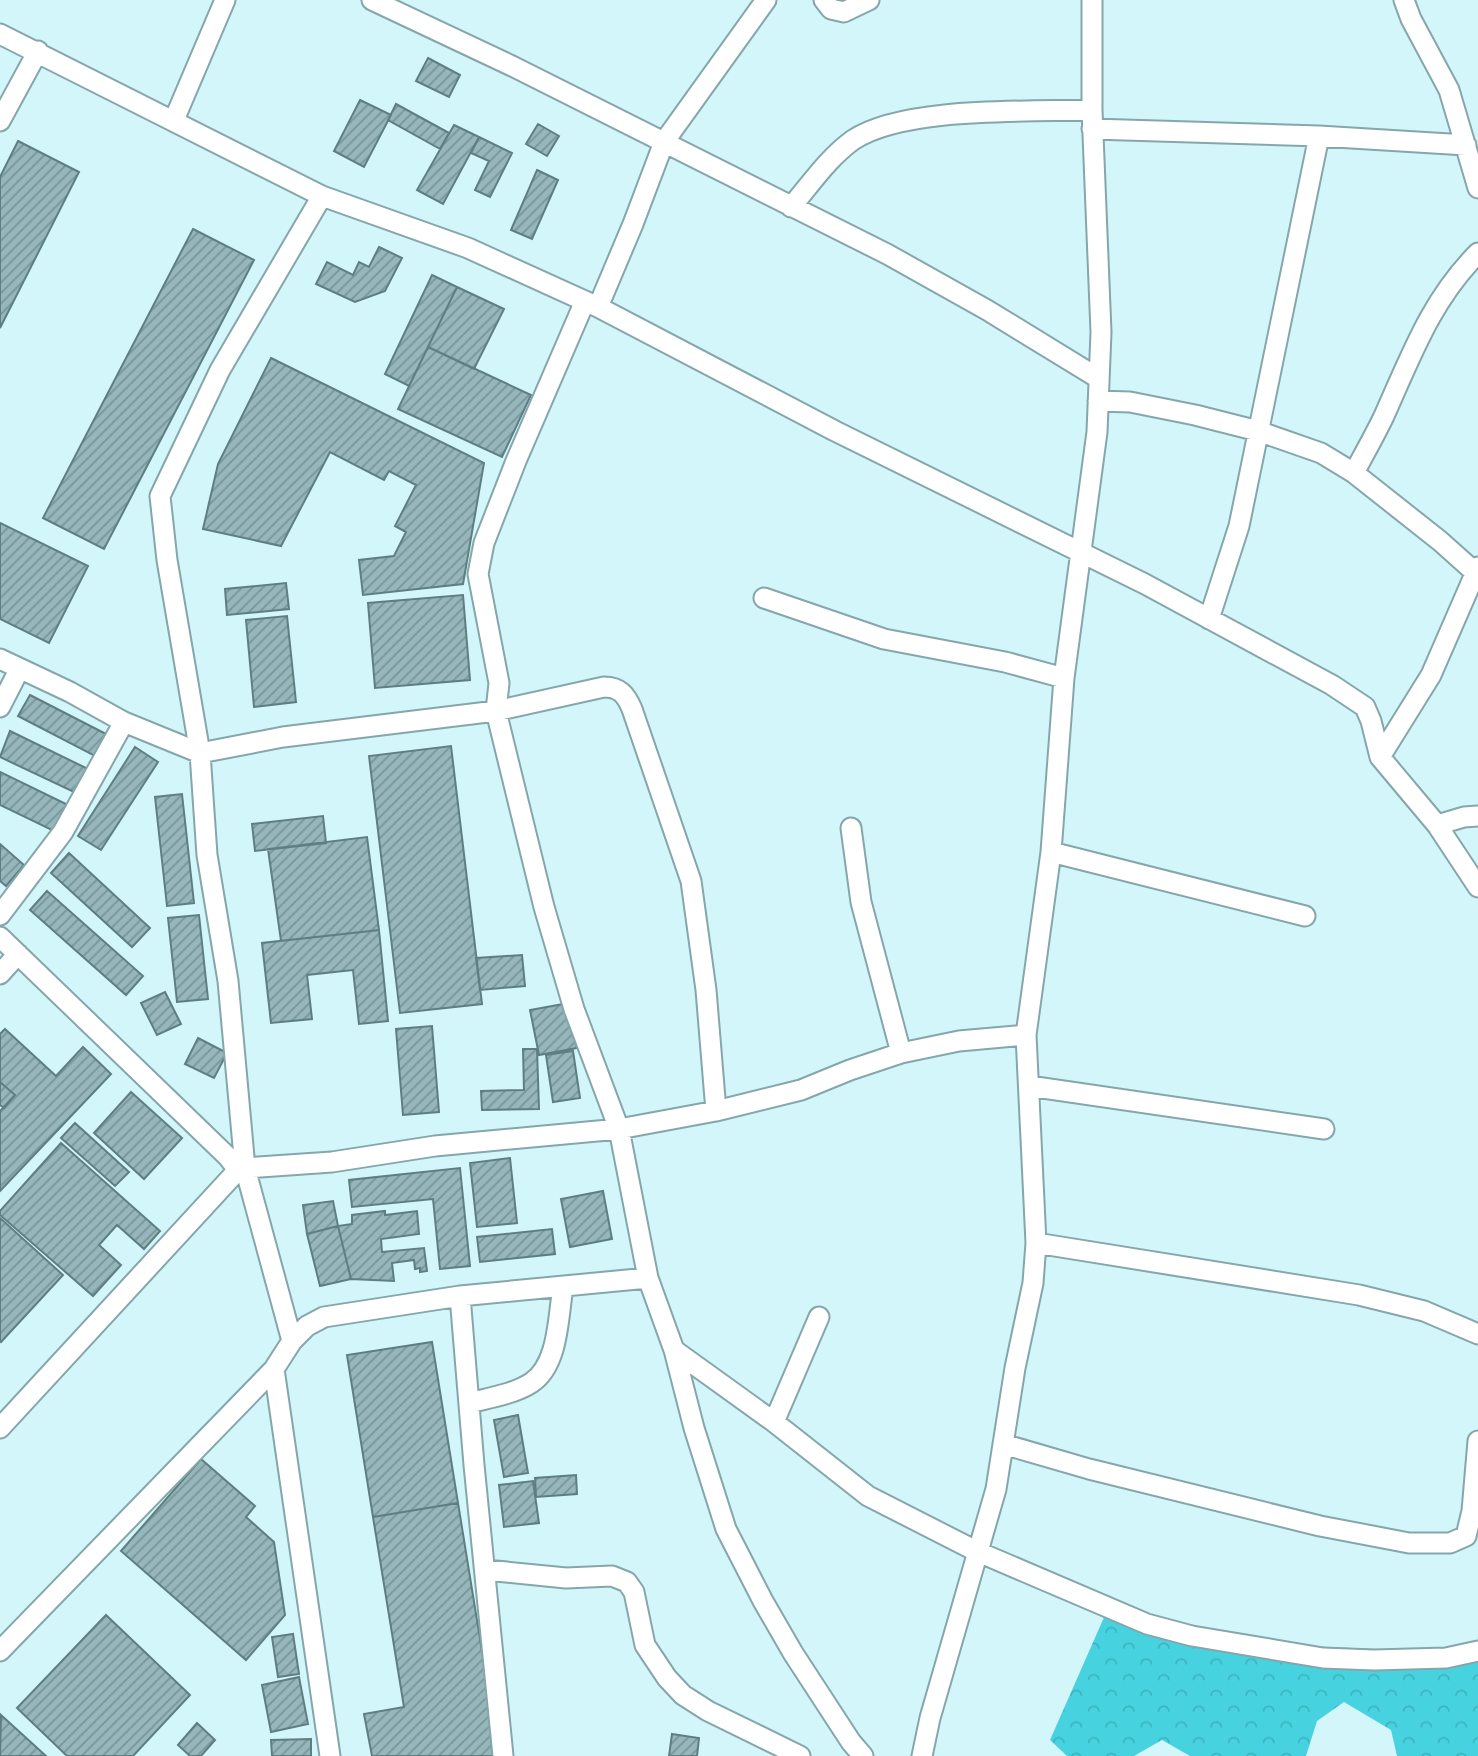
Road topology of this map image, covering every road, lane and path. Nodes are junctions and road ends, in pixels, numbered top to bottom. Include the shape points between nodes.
1 (225, 0) edge
2 (372, 0) edge
3 (765, 0) edge
4 (824, 0) edge
5 (869, 0) edge
6 (1091, 0) edge
7 (1404, 0) edge
8 (0, 34) edge
9 (38, 51) junction
10 (174, 120) junction
11 (1092, 120) junction
12 (0, 121) edge
13 (1319, 136) junction
14 (664, 142) junction
15 (1466, 145) junction
16 (1478, 188) edge
17 (322, 196) junction
18 (791, 207) junction
19 (1478, 253) edge
20 (592, 304) junction
21 (1098, 378) junction
22 (1098, 401) junction
23 (1258, 431) junction
24 (1354, 473) junction
25 (1080, 551) junction
26 (1477, 571) edge
27 (764, 598) dead end
28 (1209, 619) junction
29 (0, 659) edge
30 (19, 670) junction
31 (1064, 678) junction
32 (0, 707) edge
33 (496, 711) junction
34 (124, 722) junction
35 (200, 753) junction
36 (1380, 757) junction
37 (1478, 817) edge
38 (1437, 825) junction
39 (851, 828) dead end
40 (1051, 852) junction
41 (1478, 887) edge
42 (0, 915) edge
43 (1306, 916) dead end
44 (0, 937) edge
45 (18, 954) junction
46 (0, 974) edge
47 (1026, 1035) junction
48 (901, 1053) junction
49 (1029, 1086) junction
50 (716, 1111) junction
51 (619, 1129) junction
52 (1324, 1129) dead end
53 (241, 1169) junction
54 (1036, 1243) junction
55 (649, 1278) junction
56 (563, 1287) junction
57 (460, 1296) junction
58 (819, 1317) dead end
59 (1478, 1334) edge
60 (292, 1341) junction
61 (674, 1350) junction
62 (274, 1369) junction
63 (469, 1403) junction
64 (775, 1422) junction
65 (0, 1427) edge
66 (1478, 1441) edge
67 (1003, 1444) junction
68 (976, 1551) junction
69 (486, 1570) junction
70 (0, 1651) edge
71 (1478, 1651) edge
72 (330, 1756) edge
73 (503, 1756) edge
74 (800, 1756) edge
75 (863, 1756) edge
76 (922, 1756) edge

1 - 10 street
2 - 14 street
3 - 14 street
4 - 5 street via 831,9 844,12
6 - 11 street
7 - 15 street via 1450,90
8 - 9 street
9 - 10 street
9 - 12 street
10 - 17 street
11 - 13 street
11 - 18 street via 951,115 877,128 835,155
11 - 21 street via 1100,307
13 - 15 street
13 - 23 street
14 - 18 street
14 - 20 street via 633,225
15 - 16 street
17 - 20 street via 468,248
17 - 35 street via 220,370 160,496
18 - 21 street via 887,254
19 - 24 street via 1458,273 1424,324
20 - 25 street via 835,431
20 - 33 street via 516,461 484,543 478,574 499,683
21 - 22 street
22 - 23 street via 1143,405
22 - 25 street via 1093,475
23 - 24 street via 1321,453
23 - 28 street via 1239,526
24 - 26 street
25 - 28 street
25 - 31 street
26 - 36 street via 1431,675
27 - 31 street via 884,639
28 - 36 street via 1365,707
29 - 30 street
30 - 32 street
30 - 34 street
31 - 40 street
33 - 35 street via 283,737
33 - 50 street via 604,687 615,687 626,695 691,881
33 - 51 street via 574,1009
34 - 35 street
34 - 42 street via 63,832
35 - 53 street via 207,855 228,981
36 - 38 street
37 - 38 street
38 - 41 street
39 - 48 street via 862,902
40 - 43 street
40 - 47 street
44 - 45 street
45 - 46 street
45 - 53 street
47 - 48 street via 959,1041
47 - 49 street
48 - 50 street via 801,1090
49 - 52 street
49 - 54 street
50 - 51 street
51 - 53 street
51 - 55 street
53 - 60 street
53 - 65 street
54 - 59 street via 1359,1295 1424,1311
54 - 67 street via 1033,1283
55 - 56 street
55 - 61 street
56 - 57 street
56 - 63 street via 551,1354 541,1374 531,1383
57 - 60 street via 324,1317
57 - 63 street
58 - 64 street
60 - 62 street
61 - 64 street
61 - 75 street via 726,1529 793,1653
62 - 70 street
62 - 72 street
63 - 69 street
64 - 68 street via 868,1496
66 - 67 street via 1466,1536 1450,1543 1409,1543 1320,1526
67 - 68 street via 996,1489
68 - 71 street via 1110,1610 1192,1636 1323,1658 1446,1658
68 - 76 street
69 - 73 street
69 - 74 street via 566,1578 612,1576 627,1582 634,1592 645,1645 675,1687 708,1712

